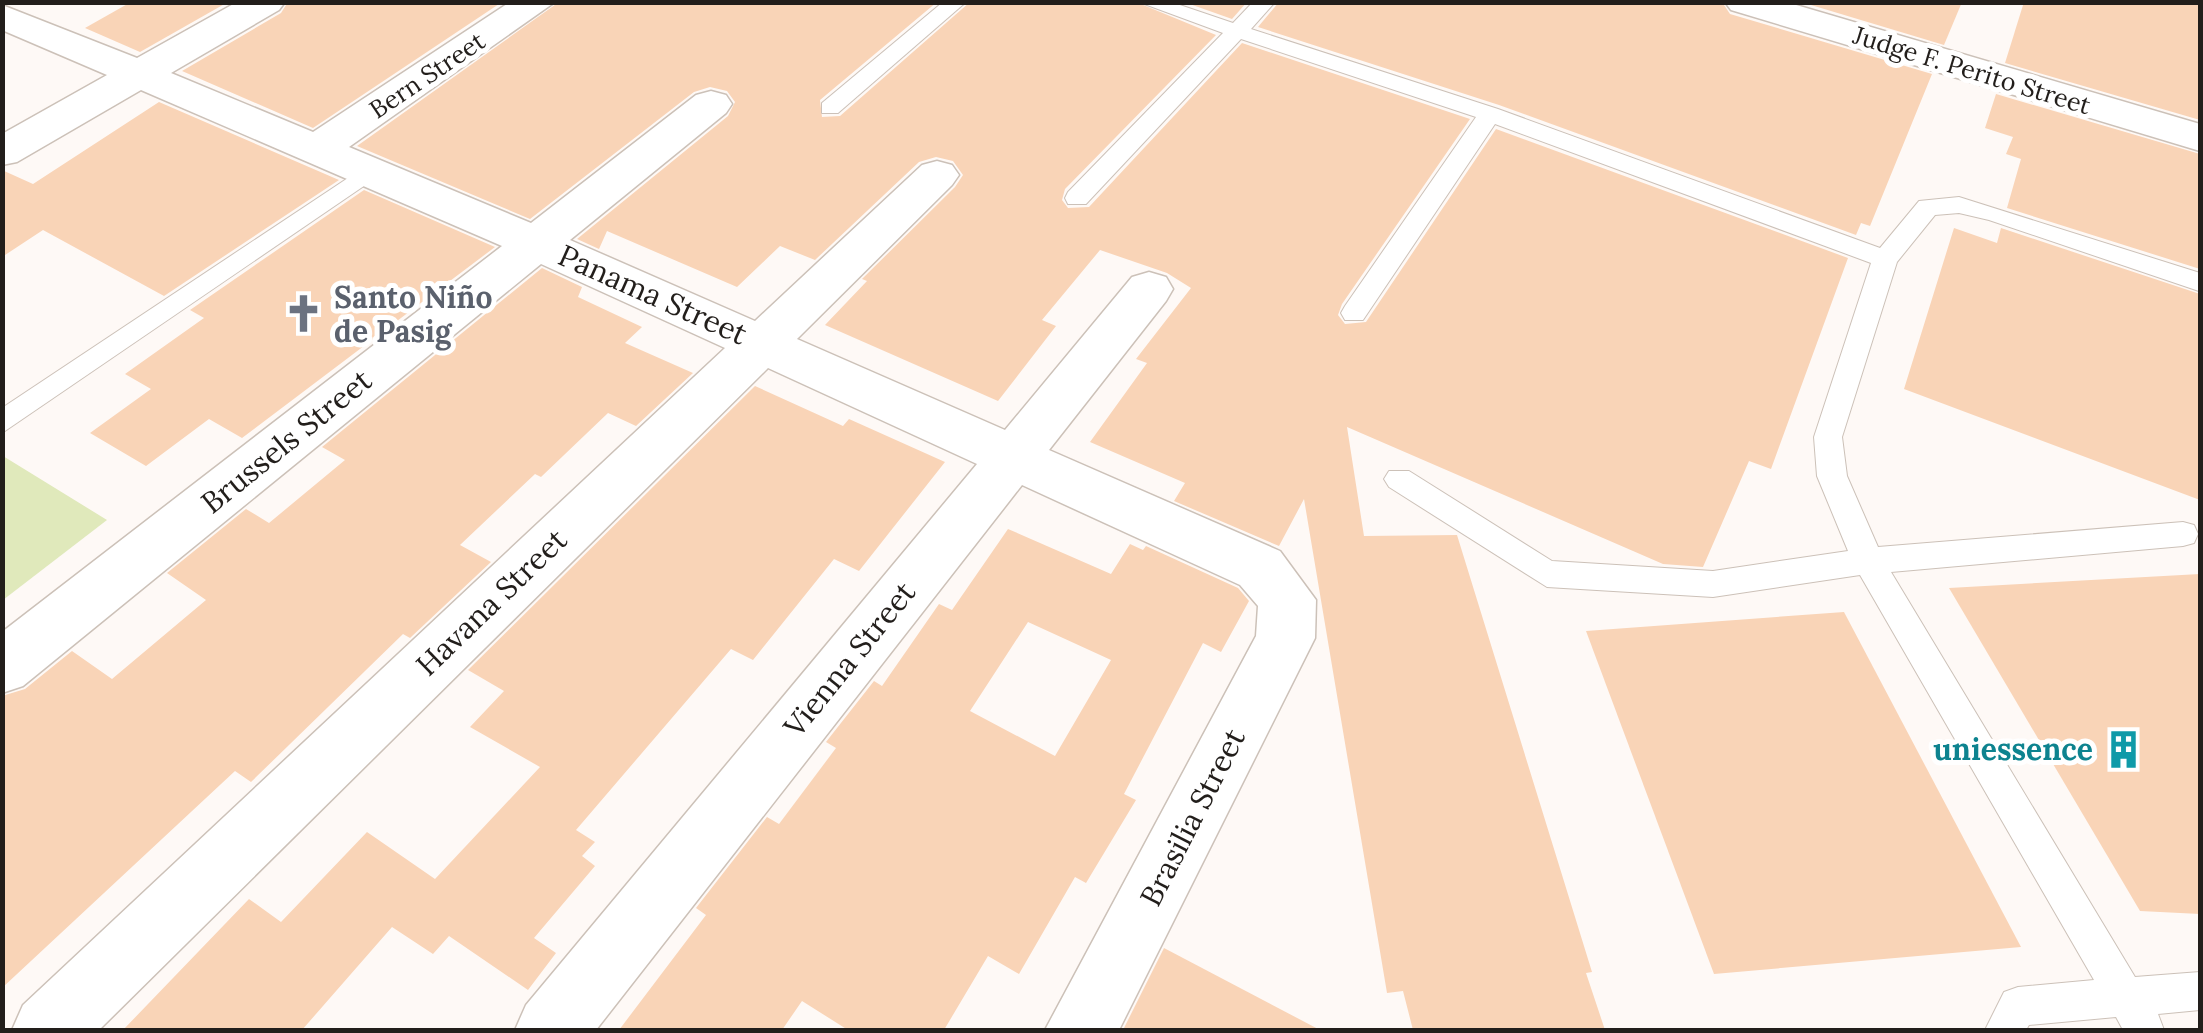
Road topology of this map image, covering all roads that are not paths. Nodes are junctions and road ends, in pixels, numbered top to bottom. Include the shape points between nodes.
1 (266, 2) edge
2 (536, 2) edge
3 (956, 2) edge
4 (1149, 2) edge
5 (1265, 2) edge
6 (1744, 2) edge
7 (2, 16) edge
8 (1238, 32) junction
9 (141, 73) junction
10 (711, 104) dead end
11 (830, 108) dead end
12 (1490, 114) junction
13 (2200, 138) edge
14 (318, 148) junction
15 (2, 152) edge
16 (372, 170) junction
17 (937, 176) dead end
18 (1077, 198) dead end
19 (535, 242) junction
20 (1885, 259) junction
21 (2199, 282) edge
22 (1149, 289) dead end
23 (1354, 313) dead end
24 (760, 342) junction
25 (3, 422) edge
26 (1014, 454) junction
27 (1399, 478) dead end
28 (2183, 534) dead end
29 (1868, 561) junction
30 (1287, 600) joint
31 (2, 667) edge
32 (2200, 991) edge
33 (2126, 994) junction
34 (48, 1030) edge
35 (551, 1030) edge
36 (1081, 1030) edge
37 (2004, 1030) edge
38 (2145, 1030) edge

1 - 9 street
2 - 14 street, Bern Street
3 - 11 lane
4 - 8 lane
5 - 8 lane
6 - 13 street, Judge F. Perito Street
7 - 9 street, Panama Street
8 - 12 lane
8 - 18 lane
9 - 14 street, Panama Street
9 - 15 street
10 - 19 street, Brussels Street
12 - 20 lane
12 - 23 lane
14 - 16 street, Panama Street
16 - 19 street, Panama Street
16 - 25 lane
17 - 24 street, Havana Street
19 - 24 street, Panama Street
19 - 31 street, Brussels Street
20 - 21 lane via 1928,208 1959,205
20 - 29 lane via 1828,437 1832,476
22 - 26 street, Vienna Street
24 - 26 street, Panama Street
24 - 34 street, Havana Street
26 - 30 street, Panama Street via 1260,568
26 - 35 street, Vienna Street
27 - 29 lane via 1547,574 1713,584
28 - 29 lane
29 - 33 lane
30 - 36 street, Brasilia Street via 1285,638
32 - 33 lane
33 - 37 lane via 2018,1006
33 - 38 lane

